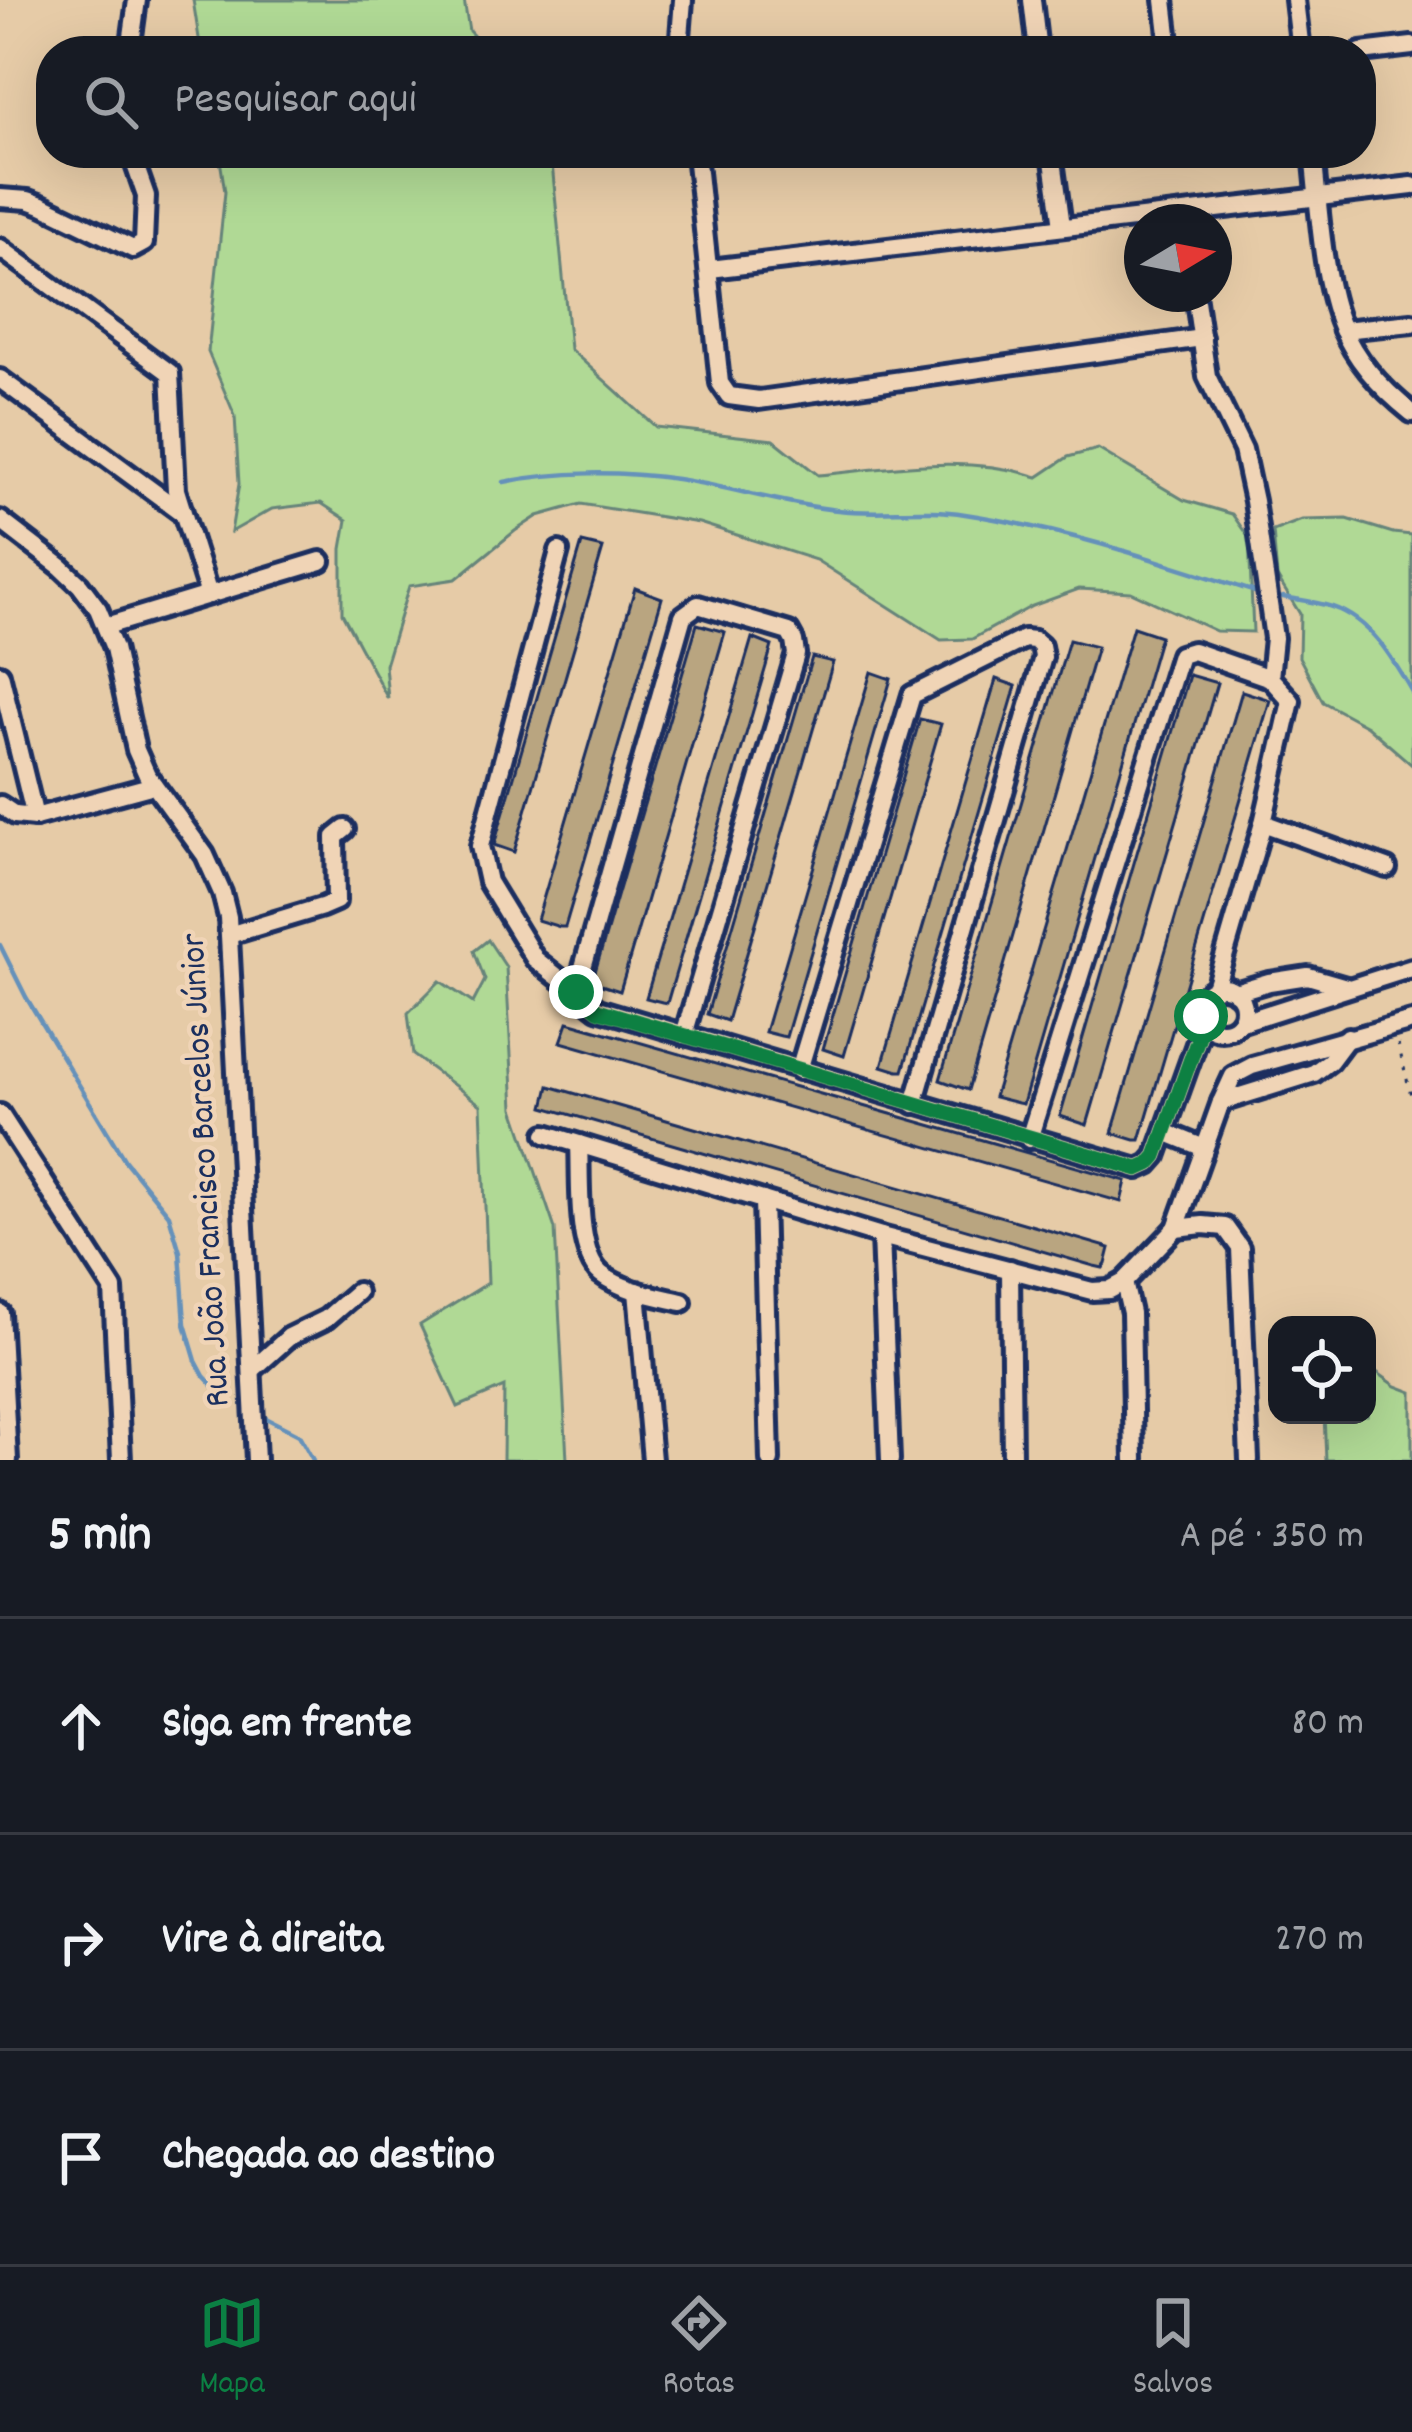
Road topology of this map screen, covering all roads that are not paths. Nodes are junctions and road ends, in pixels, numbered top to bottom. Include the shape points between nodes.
1 (137, 0) edge
2 (683, 0) edge
3 (1032, 0) edge
4 (1164, 0) edge
5 (1294, 0) edge
6 (132, 36) edge
7 (680, 36) edge
8 (1036, 36) edge
9 (1168, 36) edge
10 (1299, 36) edge
11 (1412, 46) edge
12 (1376, 50) edge
13 (136, 168) edge
14 (698, 168) edge
15 (1054, 168) edge
16 (1315, 168) edge
17 (1412, 186) edge
18 (1318, 198) junction
19 (0, 199) edge
20 (1232, 211) edge
21 (1124, 222) edge
22 (1062, 226) junction
23 (0, 248) edge
24 (710, 268) junction
25 (1198, 312) edge
26 (1412, 323) edge
27 (1342, 330) junction
28 (1202, 338) junction
29 (0, 379) edge
30 (1412, 413) edge
31 (182, 512) junction
32 (0, 520) edge
33 (559, 551) dead end
34 (321, 561) dead end
35 (209, 595) junction
36 (106, 626) junction
37 (0, 674) edge
38 (1270, 678) junction
39 (154, 785) junction
40 (0, 805) edge
41 (35, 817) junction
42 (1263, 823) junction
43 (345, 829) dead end
44 (1388, 868) dead end
45 (229, 935) junction
46 (1412, 968) edge
47 (1347, 987) junction
48 (1215, 988) junction
49 (576, 992) junction
50 (1235, 992) junction
51 (1204, 1022) junction
52 (1239, 1023) junction
53 (1404, 1023) edge
54 (684, 1035) junction
55 (799, 1070) junction
56 (914, 1104) junction
57 (0, 1114) edge
58 (1165, 1132) junction
59 (546, 1133) dead end
60 (1029, 1139) junction
61 (579, 1144) junction
62 (1204, 1148) junction
63 (3, 1153) dead end
64 (29, 1159) junction
65 (763, 1200) junction
66 (1176, 1228) junction
67 (881, 1236) junction
68 (1010, 1269) junction
69 (1124, 1282) junction
70 (357, 1292) dead end
71 (637, 1292) junction
72 (682, 1302) dead end
73 (0, 1313) edge
74 (252, 1370) junction
75 (8, 1460) edge
76 (121, 1460) edge
77 (256, 1460) edge
78 (652, 1460) edge
79 (770, 1460) edge
80 (890, 1460) edge
81 (1012, 1460) edge
82 (1134, 1460) edge
83 (1249, 1460) edge

1 - 6 street
2 - 7 street
3 - 8 street
4 - 9 street
5 - 10 street
11 - 12 street
13 - 19 street via 146,196 144,244 134,249 42,205
14 - 24 street
15 - 22 street
16 - 18 street
17 - 18 street
18 - 20 street
18 - 27 street
21 - 22 street
22 - 24 street
23 - 31 street via 170,373
24 - 28 street via 720,383 729,396 759,400
25 - 28 street
26 - 27 street
27 - 30 street via 1374,380
28 - 38 street via 1254,501 1274,638
29 - 31 street
31 - 35 street
32 - 36 street, Rua João Francisco Barcelos Júnior via 62,567
33 - 49 street via 480,846 488,882 535,959
34 - 35 street
35 - 36 street
36 - 39 street, Rua João Francisco Barcelos Júnior via 136,750
37 - 41 street
38 - 42 street via 1291,701
38 - 60 street via 1193,651 1180,655
39 - 41 street
39 - 45 street, Rua João Francisco Barcelos Júnior via 205,854
40 - 41 street
42 - 44 street
42 - 48 street
43 - 45 street via 335,837 336,901
45 - 74 street, Rua João Francisco Barcelos Júnior
46 - 47 street
47 - 50 street via 1308,976
47 - 52 street
48 - 50 street
48 - 51 street via 1201,1003
49 - 54 street via 598,1010
49 - 54 street via 682,616 698,605 789,632 796,654
50 - 52 street via 1243,1004
51 - 52 street via 1221,1031
51 - 58 street
53 - 62 street via 1233,1076
54 - 55 street
55 - 56 street
55 - 56 street via 912,695 1034,640 1043,657
56 - 60 street
57 - 64 street
58 - 60 street via 1156,1156 1138,1169
58 - 62 street
59 - 61 street
61 - 65 street
61 - 71 street via 584,1245 601,1274
62 - 66 street
63 - 64 street
64 - 76 street via 112,1289
65 - 67 street
65 - 79 street
66 - 69 street
66 - 83 street via 1226,1227 1240,1248
67 - 68 street
67 - 80 street
68 - 69 street via 1092,1291
68 - 81 street
69 - 82 street
70 - 74 street
71 - 72 street
71 - 78 street
73 - 75 street
74 - 77 street, Rua João Francisco Barcelos Júnior

